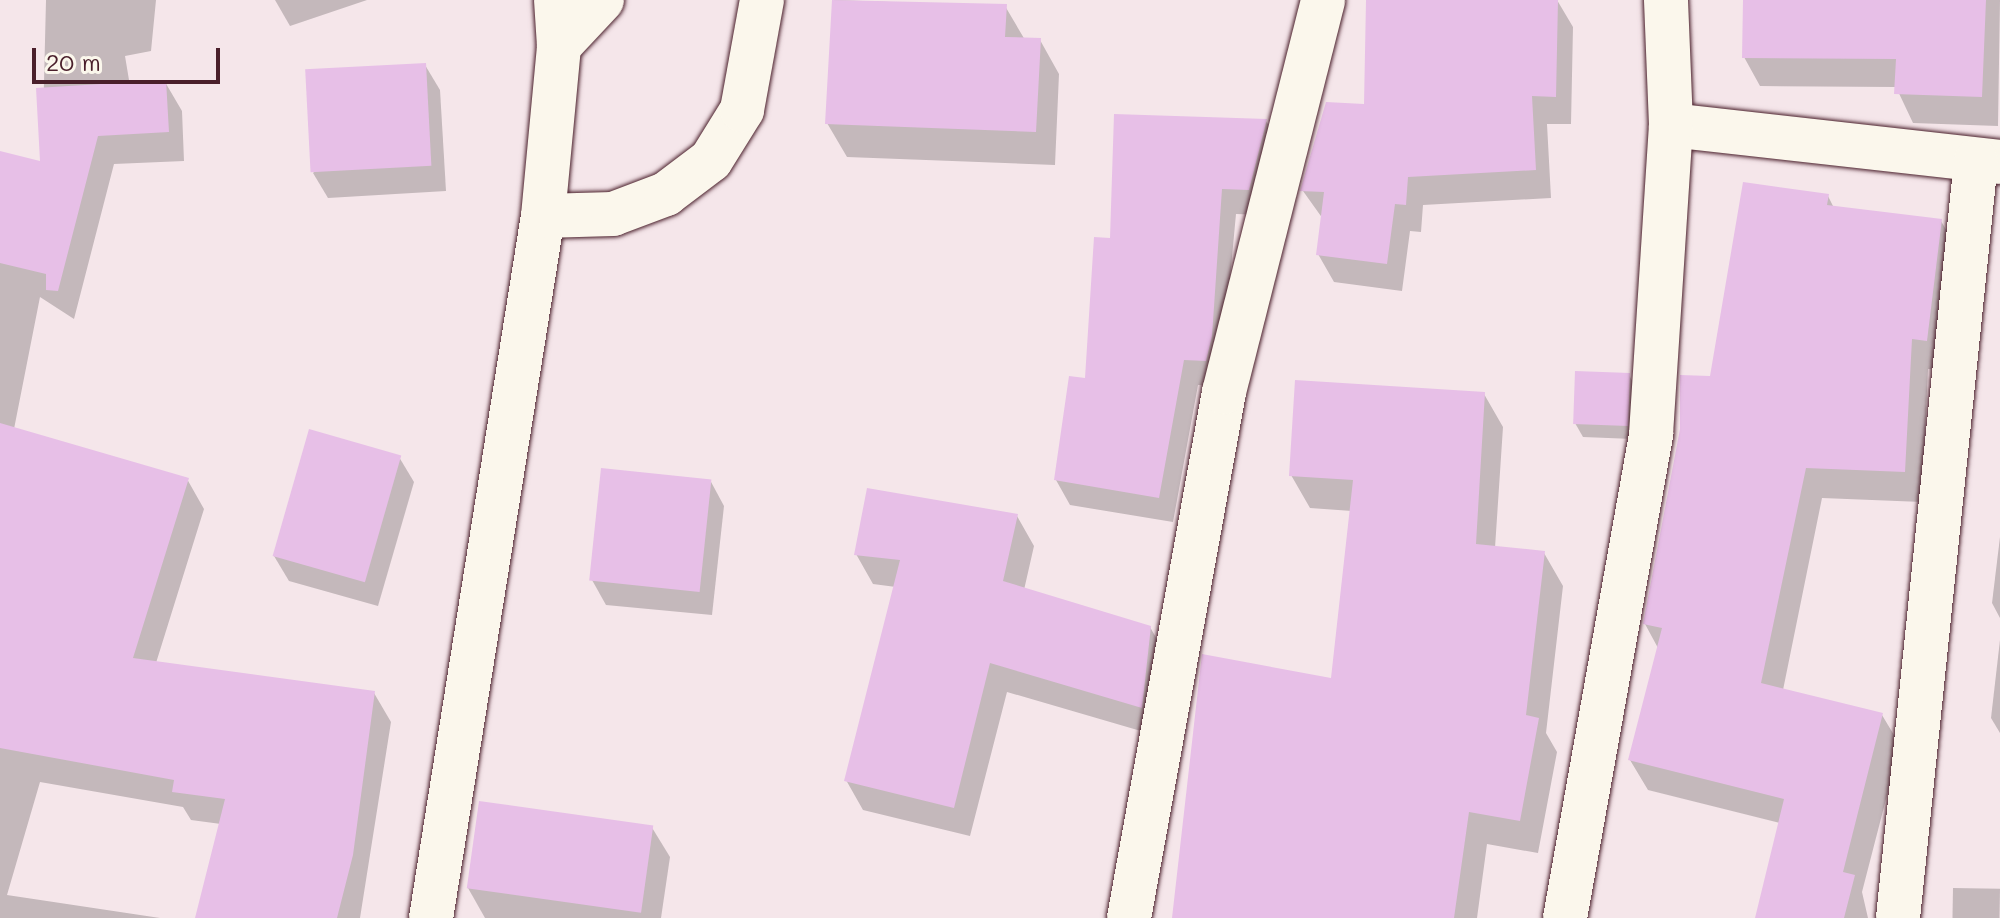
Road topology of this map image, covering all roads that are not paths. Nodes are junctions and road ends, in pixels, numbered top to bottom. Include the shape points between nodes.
1 (556, 0) edge
2 (602, 0) edge
3 (762, 0) edge
4 (1323, 0) edge
5 (1666, 0) edge
6 (559, 46) junction
7 (1671, 125) junction
8 (1988, 162) edge
9 (543, 216) junction
10 (431, 918) edge
11 (1129, 918) edge
12 (1565, 918) edge
13 (1898, 918) edge

1 - 6 street
2 - 6 street
3 - 9 street via 742,110 711,160 666,194 613,214
4 - 11 street via 1224,392
5 - 7 street
6 - 9 street
7 - 8 street
7 - 12 street via 1651,434
8 - 13 street
9 - 10 street

